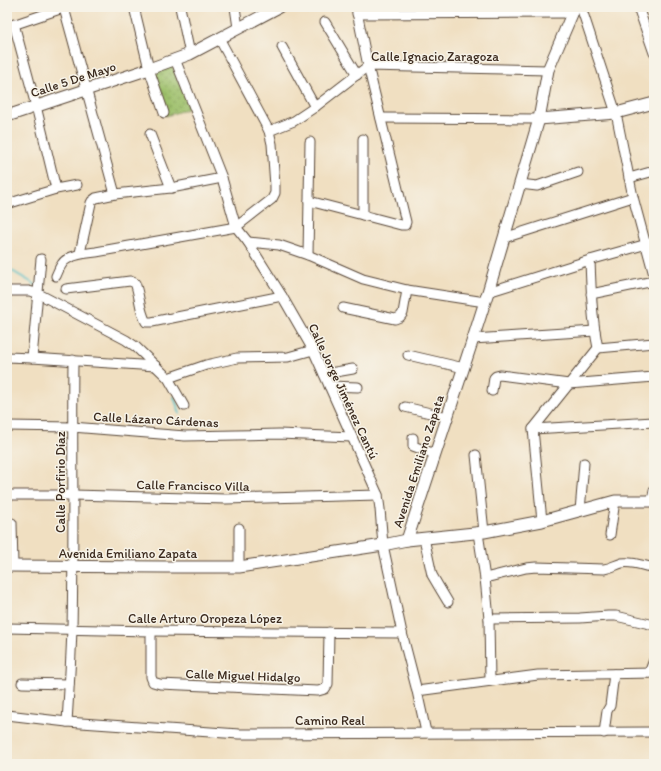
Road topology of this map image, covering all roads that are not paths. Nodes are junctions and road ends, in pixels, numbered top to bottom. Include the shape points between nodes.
1 (65, 7) edge
2 (134, 7) edge
3 (180, 7) edge
4 (235, 7) edge
5 (279, 7) edge
6 (638, 7) edge
7 (576, 9) edge
8 (356, 10) edge
9 (325, 22) dead end
10 (10, 26) edge
11 (238, 28) junction
12 (219, 38) junction
13 (282, 47) dead end
14 (654, 53) edge
15 (190, 54) junction
16 (175, 59) junction
17 (368, 66) junction
18 (149, 69) junction
19 (548, 70) junction
20 (357, 75) junction
21 (86, 90) junction
22 (654, 103) edge
23 (36, 106) junction
24 (315, 107) junction
25 (616, 113) junction
26 (164, 114) dead end
27 (7, 116) edge
28 (381, 118) junction
29 (540, 119) junction
30 (269, 131) junction
31 (150, 134) dead end
32 (363, 139) dead end
33 (310, 142) dead end
34 (654, 171) edge
35 (578, 172) dead end
36 (222, 178) junction
37 (629, 178) junction
38 (520, 184) junction
39 (77, 185) dead end
40 (171, 188) junction
41 (56, 189) junction
42 (114, 194) junction
43 (633, 197) junction
44 (309, 201) junction
45 (7, 204) edge
46 (363, 215) junction
47 (236, 227) junction
48 (504, 238) junction
49 (248, 242) junction
50 (650, 243) edge
51 (80, 253) junction
52 (308, 255) junction
53 (41, 259) dead end
54 (590, 260) junction
55 (654, 275) edge
56 (56, 276) dead end
57 (654, 281) edge
58 (66, 288) dead end
59 (407, 290) junction
60 (7, 292) edge
61 (37, 292) junction
62 (591, 294) junction
63 (282, 296) junction
64 (486, 297) junction
65 (343, 308) dead end
66 (595, 331) junction
67 (473, 339) junction
68 (654, 343) edge
69 (598, 348) junction
70 (313, 350) junction
71 (408, 355) dead end
72 (7, 357) edge
73 (32, 358) junction
74 (73, 360) junction
75 (156, 366) junction
76 (464, 368) junction
77 (353, 369) dead end
78 (324, 374) junction
79 (654, 376) edge
80 (169, 377) junction
81 (569, 384) junction
82 (329, 386) junction
83 (358, 387) dead end
84 (492, 391) dead end
85 (184, 406) dead end
86 (405, 407) dead end
87 (448, 417) junction
88 (654, 422) edge
89 (7, 426) edge
90 (72, 428) junction
91 (533, 429) junction
92 (352, 437) junction
93 (413, 438) dead end
94 (435, 454) junction
95 (476, 455) dead end
96 (584, 463) dead end
97 (654, 490) edge
98 (7, 495) edge
99 (73, 495) junction
100 (378, 495) junction
101 (615, 501) junction
102 (653, 501) edge
103 (580, 511) junction
104 (542, 521) junction
105 (12, 523) dead end
106 (240, 528) dead end
107 (481, 532) junction
108 (610, 535) dead end
109 (424, 538) junction
110 (407, 540) junction
111 (383, 546) junction
112 (10, 566) edge
113 (73, 567) junction
114 (240, 567) junction
115 (654, 568) edge
116 (485, 578) junction
117 (448, 602) dead end
118 (489, 619) junction
119 (654, 625) edge
120 (7, 628) edge
121 (72, 630) junction
122 (151, 631) junction
123 (329, 632) junction
124 (402, 633) junction
125 (654, 660) edge
126 (651, 673) edge
127 (614, 674) junction
128 (490, 681) junction
129 (22, 683) dead end
130 (69, 684) junction
131 (417, 691) junction
132 (7, 715) edge
133 (67, 722) junction
134 (426, 732) junction
135 (604, 732) junction
136 (654, 732) edge

1 - 10 street
1 - 21 street
2 - 18 street
3 - 15 street
4 - 11 street
5 - 11 street, Calle 5 De Mayo
6 - 14 street
7 - 8 street
7 - 19 street, Avenida Emiliano Zapata
7 - 25 street
8 - 17 street
9 - 20 street
10 - 23 street
11 - 12 street, Calle 5 De Mayo
12 - 15 street, Calle 5 De Mayo
12 - 30 street
13 - 24 street
15 - 16 street, Calle 5 De Mayo
16 - 18 street, Calle 5 De Mayo
16 - 36 street, Calle Jorge Jiménez Cantú
17 - 19 street, Calle Ignacio Zaragoza
17 - 20 street, Calle Ignacio Zaragoza
17 - 28 street
18 - 21 street, Calle 5 De Mayo
18 - 26 street
19 - 29 street, Avenida Emiliano Zapata
20 - 24 street, Calle Ignacio Zaragoza
21 - 23 street, Calle 5 De Mayo
21 - 42 street
22 - 25 street
23 - 27 street, Calle 5 De Mayo
23 - 41 street
24 - 30 street, Calle Ignacio Zaragoza via 294,122
25 - 29 street
25 - 37 street
28 - 29 street
28 - 46 street via 406,222 405,225 401,225
29 - 38 street, Avenida Emiliano Zapata
30 - 47 street via 275,186 272,199
31 - 40 street
32 - 46 street
33 - 44 street
34 - 37 street
35 - 38 street via 538,186
36 - 40 street
36 - 47 street, Calle Jorge Jiménez Cantú
37 - 43 street
38 - 48 street, Avenida Emiliano Zapata
39 - 41 street
40 - 42 street
41 - 45 street
42 - 51 street via 92,201
43 - 48 street
43 - 50 street
44 - 46 street
44 - 52 street
47 - 49 street, Calle Jorge Jiménez Cantú
47 - 51 street
48 - 64 street, Avenida Emiliano Zapata
49 - 52 street via 279,245
49 - 63 street, Calle Jorge Jiménez Cantú
50 - 54 street
50 - 55 street
51 - 56 street via 64,261
52 - 59 street via 364,279
53 - 61 street
54 - 62 street
54 - 64 street
57 - 62 street
58 - 63 street via 130,281 135,283 146,322
59 - 64 street
59 - 65 street via 400,317
60 - 61 street
61 - 73 street
61 - 75 street via 126,340
62 - 66 street
63 - 70 street, Calle Jorge Jiménez Cantú
64 - 67 street, Avenida Emiliano Zapata
66 - 67 street
66 - 69 street
67 - 76 street, Avenida Emiliano Zapata
68 - 69 street
69 - 81 street
70 - 78 street, Calle Jorge Jiménez Cantú
70 - 80 street via 288,357 238,358
71 - 76 street
72 - 73 street
73 - 74 street
74 - 75 street
74 - 90 street, Calle Porfirio Díaz
75 - 80 street
76 - 87 street, Avenida Emiliano Zapata
77 - 78 street
78 - 82 street, Calle Jorge Jiménez Cantú
79 - 81 street
80 - 85 street
81 - 84 street via 500,375 494,378
81 - 91 street
82 - 83 street
82 - 92 street, Calle Jorge Jiménez Cantú
86 - 87 street
87 - 94 street, Avenida Emiliano Zapata
88 - 91 street
89 - 90 street, Calle Lázaro Cárdenas
90 - 92 street, Calle Lázaro Cárdenas via 185,436 279,434
90 - 99 street, Calle Porfirio Díaz
91 - 104 street
92 - 100 street, Calle Jorge Jiménez Cantú
93 - 94 street via 414,446
94 - 110 street, Avenida Emiliano Zapata
95 - 107 street
96 - 103 street
97 - 102 street
98 - 99 street, Calle Francisco Villa
99 - 100 street, Calle Francisco Villa via 226,499
99 - 113 street, Calle Porfirio Díaz
100 - 111 street, Calle Jorge Jiménez Cantú
101 - 102 street
101 - 103 street
101 - 108 street
103 - 104 street
104 - 107 street
105 - 112 street
106 - 114 street
107 - 109 street
107 - 116 street
109 - 110 street
109 - 117 street via 432,575
110 - 111 street, Avenida Emiliano Zapata
111 - 114 street, Avenida Emiliano Zapata
111 - 124 street, Calle Jorge Jiménez Cantú
112 - 113 street, Avenida Emiliano Zapata
113 - 114 street, Avenida Emiliano Zapata
113 - 121 street, Calle Porfirio Díaz
115 - 116 street via 630,563 621,563 604,569 536,567
116 - 118 street
118 - 119 street via 616,616
118 - 128 street
120 - 121 street, Calle Arturo Oropeza López
121 - 122 street, Calle Arturo Oropeza López
121 - 130 street, Calle Porfirio Díaz
122 - 123 street, Calle Arturo Oropeza López
122 - 123 street, Calle Miguel Hidalgo via 153,682 318,691 325,689 328,684
123 - 124 street, Calle Arturo Oropeza López
124 - 131 street, Calle Jorge Jiménez Cantú
125 - 126 street
126 - 127 street
127 - 128 street via 538,675
127 - 135 street
128 - 131 street
129 - 130 street
130 - 133 street, Calle Porfirio Díaz
131 - 134 street, Calle Jorge Jiménez Cantú
132 - 133 street, Camino Real
133 - 134 street, Camino Real via 239,734
134 - 135 street, Camino Real
135 - 136 street, Camino Real

